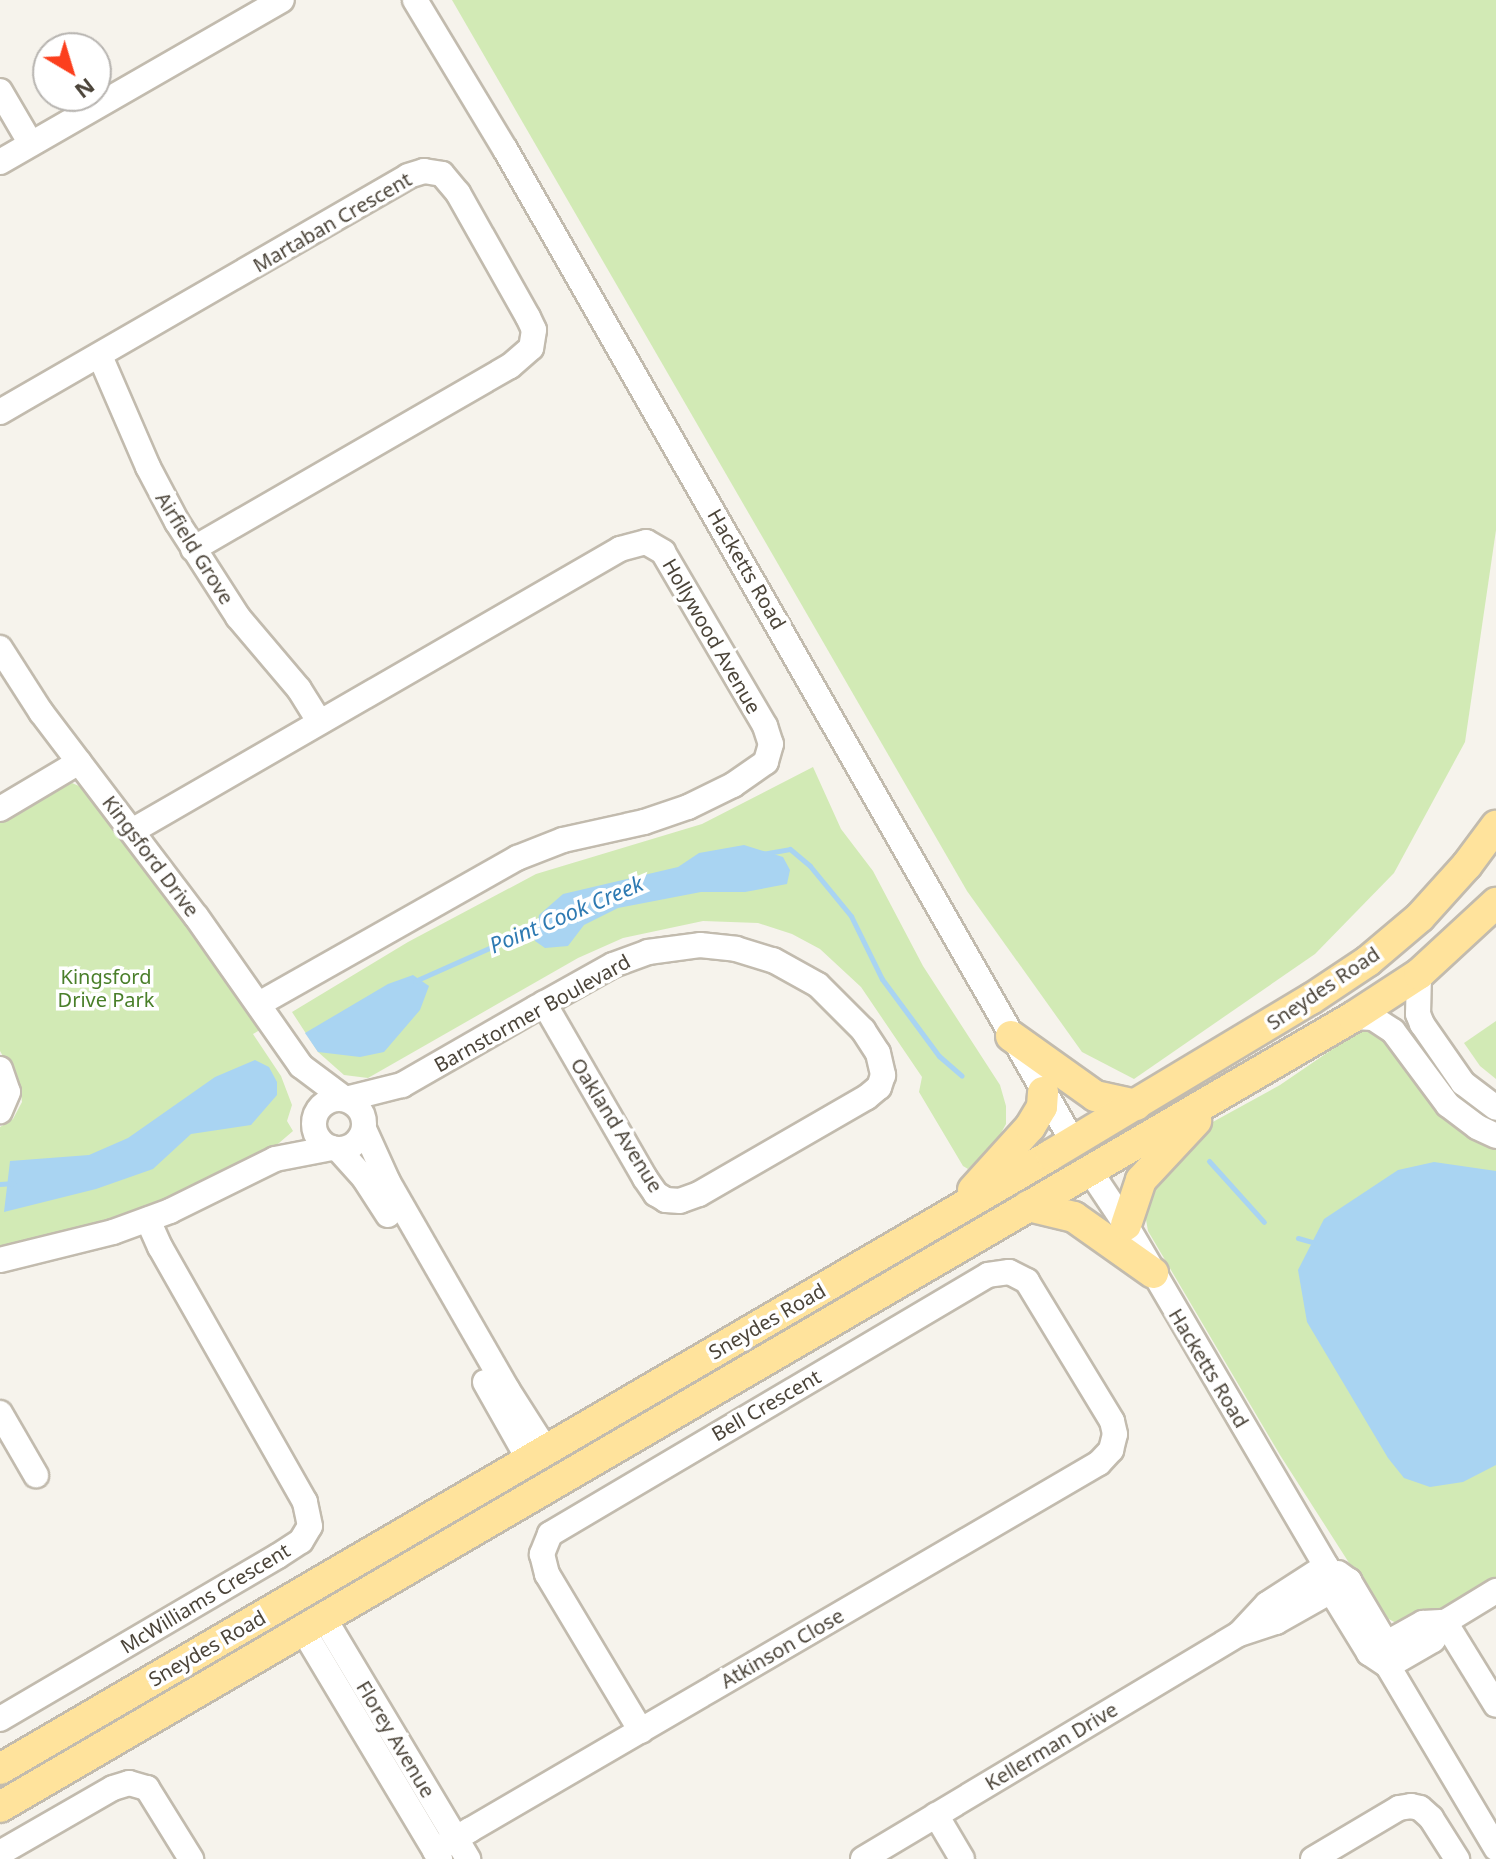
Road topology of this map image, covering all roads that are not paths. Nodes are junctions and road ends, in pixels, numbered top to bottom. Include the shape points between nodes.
1 (282, 0) edge
2 (415, 0) edge
3 (0, 91) edge
4 (31, 144) junction
5 (0, 162) edge
6 (100, 356) junction
7 (0, 412) edge
8 (193, 549) junction
9 (0, 648) edge
10 (320, 722) junction
11 (79, 762) junction
12 (0, 809) edge
13 (1496, 826) edge
14 (132, 831) junction
15 (1496, 903) edge
16 (1419, 974) junction
17 (544, 1003) junction
18 (259, 1004) junction
19 (1353, 1017) junction
20 (1011, 1036) junction
21 (301, 1066) junction
22 (0, 1069) edge
23 (402, 1085) junction
24 (879, 1087) joint
25 (1229, 1088) junction
26 (1043, 1092) junction
27 (345, 1099) junction
28 (1136, 1105) junction
29 (1496, 1108) edge
30 (1, 1110) edge
31 (314, 1118) junction
32 (364, 1127) junction
33 (1496, 1136) edge
34 (1073, 1142) junction
35 (335, 1149) junction
36 (275, 1159) junction
37 (1090, 1171) junction
38 (1028, 1206) junction
39 (949, 1214) junction
40 (148, 1220) junction
41 (1126, 1225) junction
42 (0, 1260) edge
43 (1153, 1273) junction
44 (0, 1413) edge
45 (1115, 1434) joint
46 (538, 1455) junction
47 (36, 1475) dead end
48 (555, 1482) junction
49 (1326, 1566) junction
50 (1340, 1586) junction
51 (1496, 1591) edge
52 (296, 1596) junction
53 (1445, 1622) junction
54 (314, 1624) junction
55 (1239, 1634) junction
56 (1381, 1654) junction
57 (1496, 1705) edge
58 (0, 1719) edge
59 (641, 1731) junction
60 (0, 1769) edge
61 (0, 1807) edge
62 (936, 1815) junction
63 (1496, 1848) edge
64 (449, 1852) edge
65 (0, 1853) edge
66 (191, 1859) edge
67 (863, 1859) edge
68 (962, 1859) edge
69 (1313, 1859) edge
70 (1457, 1859) edge

1 - 4 street
2 - 20 street, Hacketts Road via 875,791
3 - 4 street
4 - 5 street
6 - 7 street, Martaban Crescent
6 - 8 street, Airfield Grove via 148,467
6 - 8 street, Martaban Crescent via 424,171 436,171 451,183 532,324 533,343 521,359
8 - 10 street, Airfield Grove
9 - 11 street, Kingsford Drive
10 - 14 street, Hollywood Avenue
10 - 18 street, Hollywood Avenue via 620,549 646,542 669,560 765,726 771,750 752,774 688,807 563,840 517,858
11 - 12 street
11 - 14 street, Kingsford Drive
13 - 28 main road, Sneydes Road via 1420,917 1368,961
14 - 18 street, Kingsford Drive
15 - 16 main road, Sneydes Road
16 - 19 main road, Sneydes Road
16 - 29 street via 1422,1024 1463,1083
17 - 23 street, Barnstormer Boulevard
17 - 24 street, Barnstormer Boulevard via 648,952 700,945 754,954 804,975 842,1005 878,1053 883,1069
17 - 24 street, Oakland Avenue via 645,1178 666,1200 699,1194
18 - 21 street, Kingsford Drive
19 - 25 main road, Sneydes Road
19 - 33 street via 1373,1018 1393,1031 1448,1105
20 - 26 street, Hacketts Road
20 - 28 main road via 1095,1096
21 - 27 street, Kingsford Drive
21 - 31 street, Kingsford Drive
22 - 30 street via 8,1092
23 - 27 street, Barnstormer Boulevard
23 - 32 street, Barnstormer Boulevard
25 - 37 main road, Sneydes Road
25 - 41 main road via 1141,1180
26 - 34 street, Hacketts Road
26 - 39 main road via 1042,1107 1030,1127
27 - 31 street via 329,1100
27 - 32 street via 360,1109
28 - 34 main road, Sneydes Road
31 - 35 street via 318,1139
31 - 36 street
32 - 35 street via 352,1145
32 - 46 street via 388,1182 507,1389
34 - 37 main road
34 - 39 main road, Sneydes Road
35 - 36 street
35 - 46 street via 387,1212
36 - 40 street
37 - 38 main road, Sneydes Road
37 - 41 street, Hacketts Road
38 - 43 main road via 1074,1217
38 - 48 main road, Sneydes Road
39 - 46 main road, Sneydes Road
40 - 42 street
40 - 58 street, McWilliams Crescent via 305,1502 310,1526 287,1550
41 - 43 street, Hacketts Road
43 - 49 street, Hacketts Road
44 - 47 street
45 - 59 street, Atkinson Close via 1111,1450 1099,1463
45 - 59 street, Bell Crescent via 1032,1287 1023,1277 1002,1272 966,1288 564,1523 546,1540 545,1569
46 - 48 main road
46 - 52 main road, Sneydes Road
48 - 54 main road, Sneydes Road
49 - 50 street, Hacketts Road
49 - 55 street, Kellerman Drive via 1267,1604
50 - 55 street, Kellerman Drive via 1276,1622
50 - 56 street, Hacketts Road
51 - 53 street
52 - 54 main road
52 - 60 main road, Sneydes Road
53 - 56 street via 1423,1623
53 - 57 street
54 - 61 main road, Sneydes Road
54 - 64 street, Florey Avenue
55 - 62 street, Kellerman Drive
56 - 63 street, Hacketts Road
59 - 64 street, Atkinson Close
62 - 67 street, Kellerman Drive
62 - 68 street
65 - 66 street via 113,1788 136,1783 155,1799
69 - 70 street via 1411,1806 1431,1818

